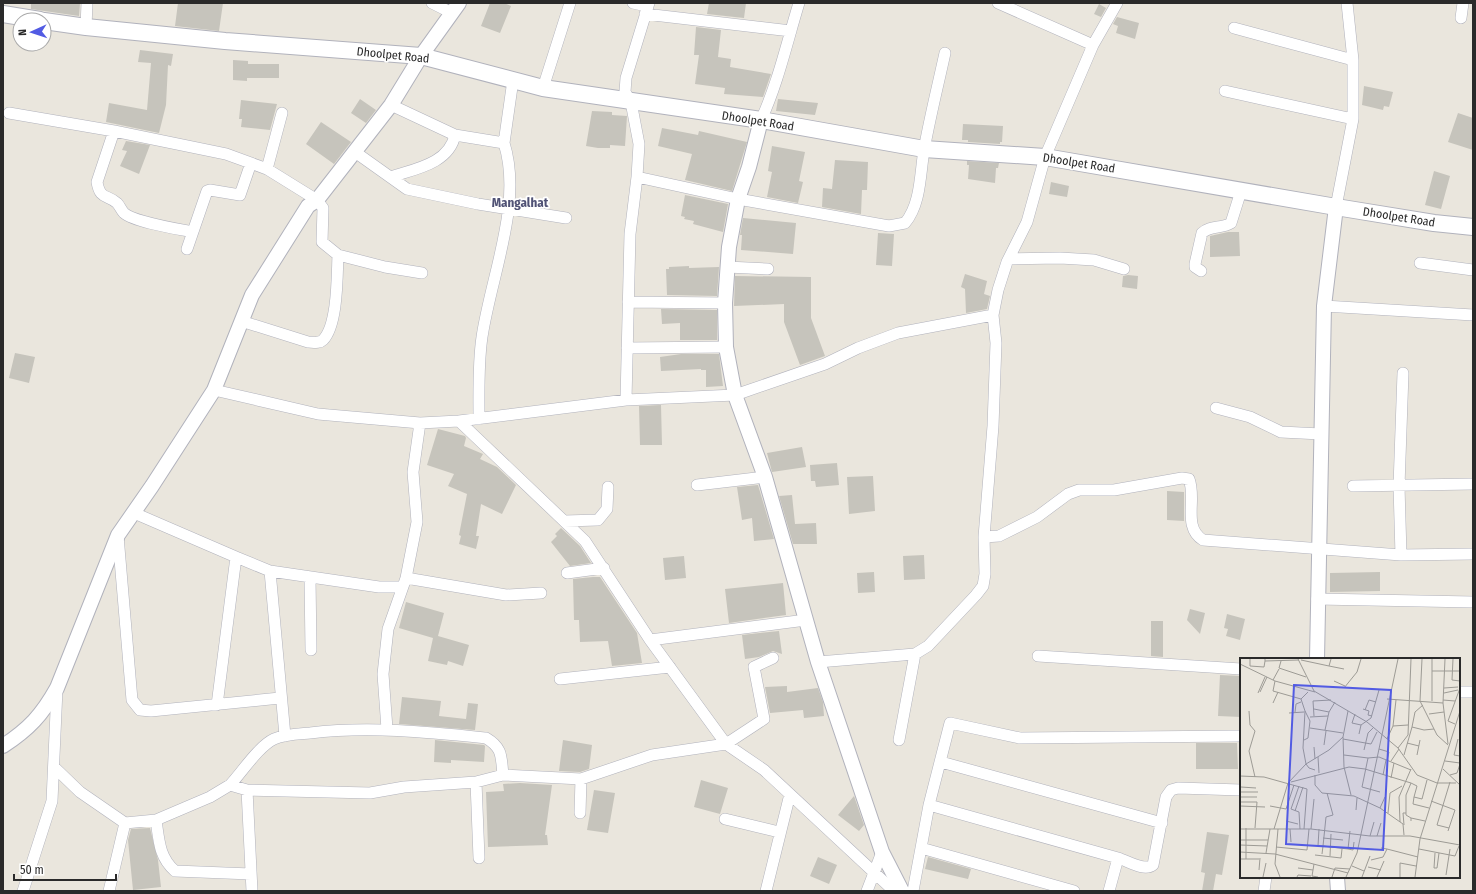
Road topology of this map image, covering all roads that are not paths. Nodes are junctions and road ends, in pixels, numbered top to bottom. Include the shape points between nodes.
1 (87, 3) edge
2 (432, 3) edge
3 (570, 3) edge
4 (633, 3) edge
5 (799, 3) edge
6 (998, 3) edge
7 (1117, 3) edge
8 (1347, 3) edge
9 (1463, 3) edge
10 (456, 8) edge
11 (647, 8) edge
12 (1461, 18) dead end
13 (52, 22) edge
14 (86, 27) junction
15 (1234, 28) dead end
16 (791, 31) junction
17 (1093, 45) junction
18 (945, 53) dead end
19 (421, 56) junction
20 (1353, 60) junction
21 (513, 80) junction
22 (543, 88) junction
23 (1226, 91) dead end
24 (631, 102) junction
25 (391, 105) junction
26 (9, 113) dead end
27 (282, 114) dead end
28 (761, 120) junction
29 (1353, 120) junction
30 (114, 131) junction
31 (455, 135) junction
32 (504, 143) junction
33 (924, 149) junction
34 (355, 152) junction
35 (1045, 157) junction
36 (251, 162) junction
37 (267, 169) junction
38 (390, 177) junction
39 (637, 177) junction
40 (1241, 191) junction
41 (738, 199) junction
42 (317, 200) junction
43 (1336, 207) junction
44 (509, 208) junction
45 (566, 218) dead end
46 (1473, 227) edge
47 (193, 232) junction
48 (187, 249) dead end
49 (338, 255) junction
50 (1009, 258) junction
51 (1420, 263) dead end
52 (727, 267) junction
53 (768, 269) dead end
54 (1124, 269) dead end
55 (1473, 270) edge
56 (1201, 271) dead end
57 (422, 273) dead end
58 (628, 302) junction
59 (725, 303) junction
60 (1324, 306) junction
61 (1473, 314) edge
62 (993, 315) junction
63 (241, 321) junction
64 (726, 347) junction
65 (627, 348) junction
66 (1404, 373) dead end
67 (214, 390) junction
68 (735, 395) junction
69 (626, 400) junction
70 (1216, 408) dead end
71 (479, 419) junction
72 (459, 421) junction
73 (420, 423) junction
74 (1321, 434) junction
75 (765, 477) junction
76 (1473, 484) edge
77 (697, 485) dead end
78 (1353, 486) dead end
79 (1399, 486) junction
80 (608, 487) dead end
81 (134, 513) junction
82 (565, 521) junction
83 (118, 535) junction
84 (984, 537) junction
85 (1319, 548) junction
86 (1473, 554) edge
87 (1401, 555) junction
88 (236, 557) junction
89 (604, 568) junction
90 (270, 571) junction
91 (567, 574) dead end
92 (310, 578) junction
93 (404, 582) junction
94 (541, 593) dead end
95 (1317, 599) junction
96 (1473, 602) edge
97 (806, 620) junction
98 (650, 640) junction
99 (311, 650) dead end
100 (915, 654) junction
101 (1038, 656) dead end
102 (773, 658) dead end
103 (1317, 658) edge
104 (818, 662) junction
105 (670, 666) junction
106 (1240, 669) edge
107 (560, 679) dead end
108 (57, 688) junction
109 (1460, 692) edge
110 (1473, 692) edge
111 (280, 698) junction
112 (217, 705) junction
113 (387, 729) junction
114 (284, 736) junction
115 (1240, 736) edge
116 (899, 740) dead end
117 (726, 744) junction
118 (3, 746) edge
119 (941, 762) junction
120 (54, 767) junction
121 (504, 776) junction
122 (581, 779) junction
123 (476, 782) junction
124 (230, 785) junction
125 (247, 790) junction
126 (1240, 790) edge
127 (790, 794) junction
128 (929, 805) junction
129 (580, 813) dead end
130 (725, 819) dead end
131 (156, 820) junction
132 (1162, 823) junction
133 (125, 824) junction
134 (779, 832) junction
135 (921, 848) junction
136 (882, 852) junction
137 (479, 858) dead end
138 (1118, 858) junction
139 (873, 872) junction
140 (251, 874) junction
141 (1266, 878) edge
142 (1337, 878) edge
143 (24, 891) edge
144 (109, 891) edge
145 (252, 891) edge
146 (766, 891) edge
147 (867, 891) edge
148 (894, 891) edge
149 (902, 891) edge
150 (914, 891) edge
151 (1074, 891) edge
152 (1108, 891) edge
153 (1264, 891) edge
154 (1338, 891) edge

1 - 14 street
2 - 10 street
3 - 22 street
4 - 11 street
5 - 16 street
6 - 17 street
7 - 17 street
8 - 20 street
9 - 12 street
10 - 19 street
11 - 16 street
11 - 24 street via 626,78 625,92
13 - 14 main road, Dhoolpet Road
14 - 19 main road, Dhoolpet Road
15 - 20 street
16 - 28 street via 773,93
17 - 35 street
18 - 33 street
19 - 21 main road, Dhoolpet Road
19 - 25 street
20 - 29 street
21 - 22 main road, Dhoolpet Road
21 - 32 street
22 - 24 main road, Dhoolpet Road
23 - 29 street
24 - 28 main road, Dhoolpet Road
24 - 39 street via 639,144
25 - 31 street
25 - 34 street
26 - 30 street
27 - 37 street
28 - 33 main road, Dhoolpet Road
28 - 41 street
29 - 43 street
30 - 36 street via 226,154
30 - 47 street via 97,182 102,196 117,203 124,213 133,218
31 - 32 street
31 - 38 street via 454,142 431,164
32 - 44 street via 508,157
33 - 35 main road, Dhoolpet Road
33 - 41 street via 916,203 912,215 905,224 890,226
34 - 38 street
34 - 42 street
35 - 40 main road, Dhoolpet Road
35 - 50 street via 1027,222
36 - 37 street
36 - 47 street via 240,195 207,191
37 - 42 street
38 - 44 street via 407,189
39 - 41 street
39 - 58 street via 630,234
40 - 43 main road, Dhoolpet Road
40 - 56 street via 1231,223 1202,233 1195,264
41 - 52 street
42 - 49 street via 323,208 322,242
42 - 63 street via 308,206 252,295
43 - 46 main road, Dhoolpet Road
43 - 60 street
44 - 45 street
44 - 71 street via 481,338
47 - 48 street
49 - 57 street
49 - 63 street via 336,304 324,340 308,342
50 - 54 street via 1094,260
50 - 62 street
51 - 55 street
52 - 53 street
52 - 59 street
58 - 59 street
58 - 65 street
59 - 64 street
60 - 61 street
60 - 74 street
62 - 68 street via 898,333 825,364
62 - 84 street via 996,342 994,426
63 - 67 street
64 - 65 street
64 - 68 street
65 - 69 street
66 - 79 street
67 - 73 street via 318,414
67 - 81 street
68 - 69 street
68 - 75 street
69 - 71 street
70 - 74 street via 1250,417 1280,432
71 - 72 street
72 - 73 street
72 - 82 street
73 - 93 street via 413,472 417,522
74 - 85 street
75 - 77 street
75 - 97 street
76 - 79 street
78 - 79 street
79 - 87 street
80 - 82 street via 607,509 598,520
81 - 83 street
81 - 88 street
82 - 89 street via 585,541
83 - 108 street
83 - 112 street via 132,700 140,710 151,712
84 - 85 street via 999,536 1037,517 1068,494 1079,490 1114,490 1182,478 1189,479 1192,487 1192,526 1196,535 1203,540
84 - 100 street via 983,586 928,646
85 - 87 street
85 - 95 street
86 - 87 street
88 - 90 street
88 - 112 street
89 - 91 street
89 - 98 street
90 - 92 street
90 - 111 street
92 - 93 street via 379,587
92 - 99 street
93 - 94 street via 506,595
93 - 113 street via 388,629 383,674
95 - 96 street
95 - 103 street
97 - 98 street
97 - 104 street
98 - 105 street
100 - 104 street
100 - 116 street
101 - 106 street
102 - 117 street via 754,667 764,719
104 - 136 street
105 - 107 street
105 - 117 street
108 - 118 street via 43,712 19,736
108 - 120 street
109 - 110 street
111 - 112 street
111 - 114 street
113 - 114 street via 323,731
113 - 121 street via 486,738 496,744 501,753
114 - 124 street via 264,747
115 - 119 street via 1020,738 950,723
117 - 122 street via 652,755
117 - 127 street via 764,770
119 - 128 street
119 - 132 street
120 - 133 street via 80,792
120 - 143 street via 52,801
121 - 122 street
121 - 123 street
122 - 129 street
123 - 125 street via 404,787 370,793
123 - 137 street
124 - 125 street
124 - 131 street via 210,797
125 - 140 street
126 - 132 street via 1171,790 1166,797
127 - 134 street
127 - 139 street
128 - 135 street
128 - 138 street
130 - 134 street
131 - 133 street
131 - 140 street via 161,850 166,863 175,871
132 - 138 street via 1153,865 1144,868
133 - 144 street
134 - 146 street
135 - 150 street
135 - 151 street
136 - 139 street
136 - 149 street
138 - 152 street
139 - 147 street
139 - 148 street
140 - 145 street
141 - 153 street
142 - 154 street

